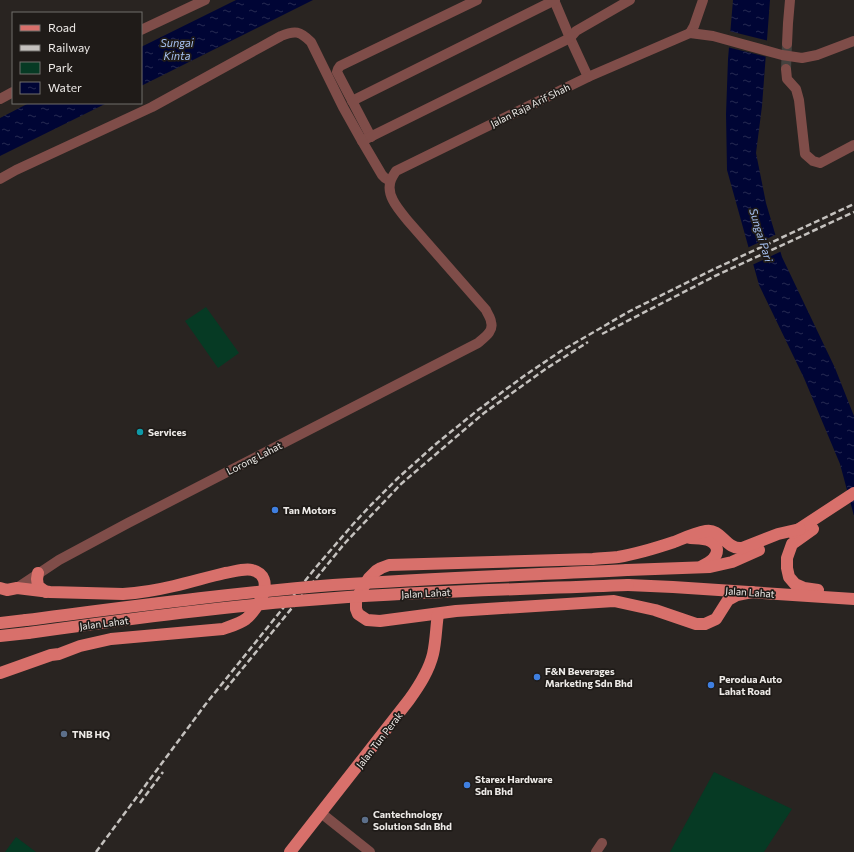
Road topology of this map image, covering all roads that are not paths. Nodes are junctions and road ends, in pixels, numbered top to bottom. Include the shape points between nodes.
1 (205, 0) edge
2 (478, 0) edge
3 (554, 0) edge
4 (630, 0) edge
5 (703, 0) edge
6 (790, 0) edge
7 (142, 30) edge
8 (690, 33) junction
9 (570, 38) junction
10 (854, 41) edge
11 (787, 44) tunnel mouth
12 (786, 70) tunnel mouth
13 (588, 77) junction
14 (12, 93) edge
15 (0, 99) edge
16 (352, 101) junction
17 (366, 139) junction
18 (854, 145) edge
19 (0, 179) edge
20 (390, 181) junction
21 (849, 496) edge
22 (800, 529) junction
23 (684, 538) junction
24 (700, 567) junction
25 (38, 573) junction
26 (0, 582) edge
27 (0, 588) edge
28 (17, 588) junction
29 (705, 589) junction
30 (46, 592) junction
31 (752, 592) junction
32 (854, 594) edge
33 (854, 599) edge
34 (438, 614) junction
35 (0, 623) edge
36 (706, 624) junction
37 (0, 636) edge
38 (58, 654) junction
39 (0, 673) edge
40 (0, 678) edge
41 (321, 813) junction
42 (290, 852) edge
43 (370, 852) edge

1 - 7 street
2 - 16 street via 340,66 337,72
3 - 9 street
3 - 16 street
4 - 9 street via 576,30
5 - 8 street
6 - 11 street
8 - 10 street via 713,36 769,52 802,58
8 - 13 street, Jalan Raja Arif Shah
9 - 13 street
9 - 17 street
12 - 18 street via 787,79 796,89 799,100 805,154 820,163
13 - 20 street, Jalan Raja Arif Shah via 396,171
14 - 15 street
16 - 17 street
17 - 19 street via 311,42 301,33 287,33 152,107
17 - 20 street via 382,175
20 - 25 street, Lorong Lahat via 390,194 396,207 486,310 492,322 488,335 478,343 182,495
21 - 22 main road, Jalan Lahat
21 - 32 main road via 816,528 792,544 787,558 787,568 792,581 804,588
22 - 23 main road via 778,534 739,549 711,530
22 - 24 main road, Jalan Lahat via 770,546 732,562
23 - 24 main road via 705,539 716,546 716,556
23 - 34 main road via 645,550 593,559 389,565 376,571 355,604 358,614 373,621
24 - 35 main road, Jalan Lahat, bridge via 332,585
25 - 28 street, Lorong Lahat
25 - 30 main road via 38,586
26 - 28 main road
27 - 28 main road
28 - 30 main road
29 - 31 main road, Jalan Lahat
29 - 36 main road via 715,597 716,604 714,613
29 - 37 main road, Jalan Lahat, bridge via 628,585 334,598
30 - 38 main road via 132,594 242,570 256,571 264,579 265,590 252,614 233,626 111,639
31 - 33 main road, Jalan Lahat
31 - 36 main road via 728,600 716,619
34 - 36 main road via 614,601 656,610 696,624
34 - 41 main road, Jalan Tun Perak via 433,654 418,687
38 - 39 main road
38 - 40 main road
41 - 42 main road, Jalan Tun Perak
41 - 43 street

